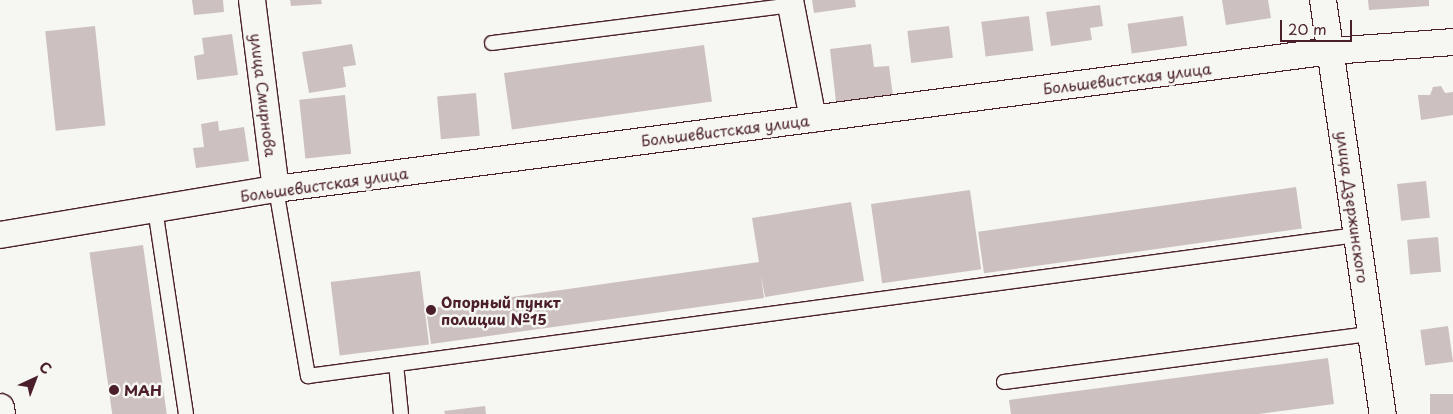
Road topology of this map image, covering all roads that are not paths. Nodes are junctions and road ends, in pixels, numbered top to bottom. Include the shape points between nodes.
1 (252, 0) edge
2 (1323, 0) edge
3 (791, 3) edge
4 (1453, 42) edge
5 (492, 43) dead end
6 (1330, 51) junction
7 (813, 119) junction
8 (276, 189) junction
9 (155, 209) junction
10 (0, 235) edge
11 (1357, 235) junction
12 (1371, 334) junction
13 (396, 364) junction
14 (1004, 382) dead end
15 (0, 408) edge
16 (1, 414) edge
17 (186, 414) edge
18 (401, 414) edge
19 (1383, 414) edge

1 - 8 street, улица Смирнова
2 - 6 street, улица Дзержинского
3 - 5 lane
3 - 7 street
4 - 6 street, Большевистская улица
6 - 7 street, Большевистская улица
6 - 11 street, улица Дзержинского
7 - 8 street, Большевистская улица
8 - 9 street, Большевистская улица
8 - 13 lane via 308,376
9 - 10 street, Большевистская улица
9 - 17 lane
11 - 12 street, улица Дзержинского
11 - 13 lane
12 - 14 lane
12 - 19 street, улица Дзержинского
13 - 18 lane
15 - 16 main road

